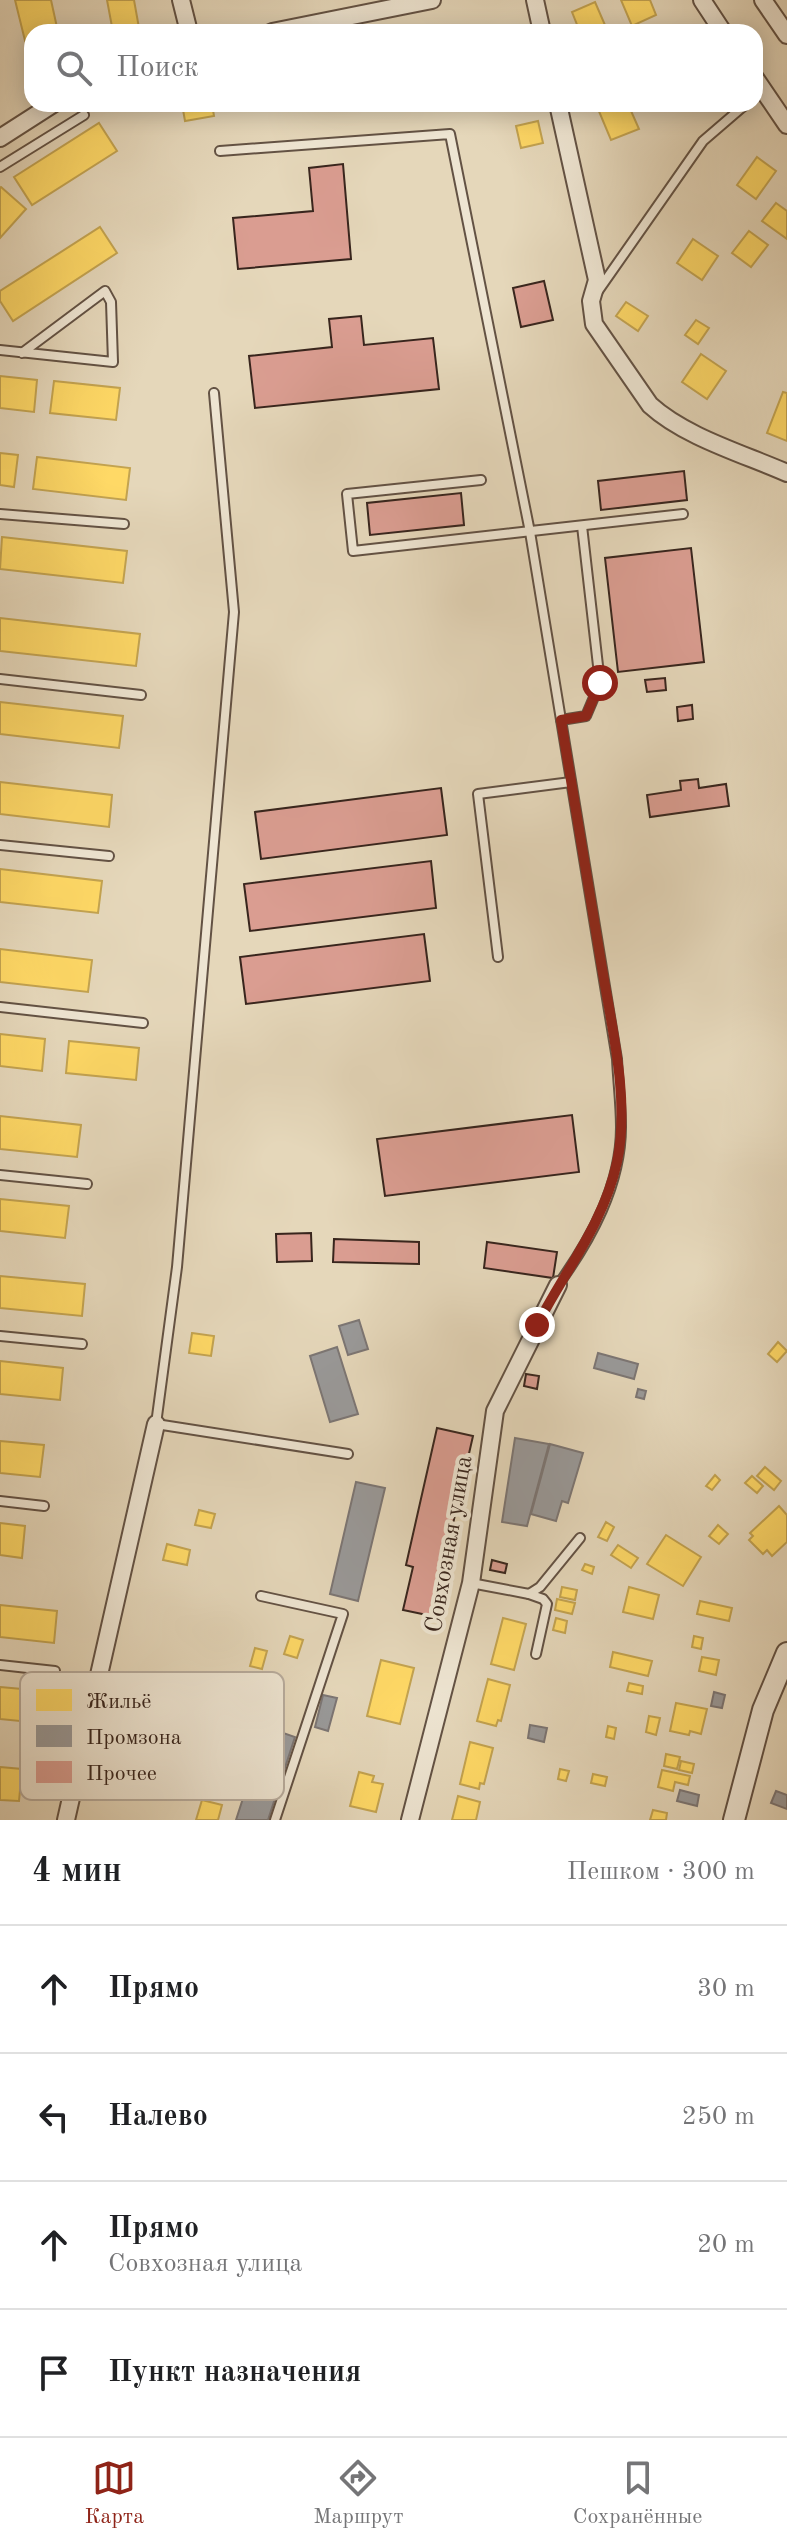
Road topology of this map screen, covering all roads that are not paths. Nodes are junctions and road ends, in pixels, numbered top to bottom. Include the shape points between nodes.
1 (181, 0) edge
2 (432, 0) edge
3 (535, 0) edge
4 (702, 0) edge
5 (763, 0) edge
6 (187, 24) edge
7 (321, 24) edge
8 (540, 24) edge
9 (718, 24) edge
10 (787, 35) edge
11 (763, 95) edge
12 (41, 112) edge
13 (560, 112) edge
14 (737, 112) edge
15 (84, 115) dead end
16 (787, 125) edge
17 (0, 138) edge
18 (220, 151) dead end
19 (0, 167) edge
20 (591, 301) junction
21 (0, 350) edge
22 (22, 353) junction
23 (214, 393) dead end
24 (787, 473) edge
25 (481, 480) dead end
26 (0, 514) edge
27 (683, 514) dead end
28 (124, 524) dead end
29 (582, 526) junction
30 (530, 532) junction
31 (0, 679) edge
32 (141, 695) dead end
33 (561, 720) junction
34 (571, 782) junction
35 (0, 845) edge
36 (109, 856) dead end
37 (498, 957) dead end
38 (0, 1007) edge
39 (143, 1023) dead end
40 (0, 1175) edge
41 (87, 1184) dead end
42 (558, 1285) joint
43 (0, 1336) edge
44 (82, 1344) dead end
45 (156, 1424) junction
46 (348, 1454) dead end
47 (0, 1501) edge
48 (44, 1506) dead end
49 (580, 1538) dead end
50 (471, 1583) junction
51 (529, 1594) junction
52 (261, 1596) dead end
53 (787, 1653) edge
54 (536, 1654) dead end
55 (0, 1665) edge
56 (55, 1671) dead end
57 (100, 1672) edge
58 (284, 1793) edge
59 (71, 1800) edge
60 (282, 1800) edge
61 (66, 1820) edge
62 (275, 1820) edge
63 (410, 1820) edge
64 (734, 1820) edge

1 - 6 street
2 - 7 street
3 - 8 street
4 - 9 street
5 - 10 street
11 - 16 street
12 - 17 street
13 - 20 street via 597,280
14 - 20 lane via 703,141
15 - 19 lane
18 - 30 lane via 450,134
20 - 24 street via 594,324 661,415
21 - 22 lane
22 - 22 lane via 46,335 105,291 111,302 113,362
23 - 45 lane via 234,612 177,1267
25 - 30 lane via 347,494 353,551
26 - 28 lane
27 - 29 lane
29 - 30 lane
29 - 33 lane via 600,683 586,716
30 - 33 lane
31 - 32 lane
33 - 34 lane
34 - 37 lane via 478,794
34 - 42 lane via 617,1059 622,1128 607,1199 583,1250
35 - 36 lane
38 - 39 lane
40 - 41 lane
42 - 50 street, Совхозная улица via 495,1411
43 - 44 lane
45 - 46 lane
45 - 57 street
47 - 48 lane
49 - 51 lane
50 - 51 lane
50 - 63 street, Совхозная улица
51 - 54 lane via 547,1604
52 - 58 lane via 343,1614
53 - 64 street via 763,1710
55 - 56 lane
59 - 61 street
60 - 62 lane

